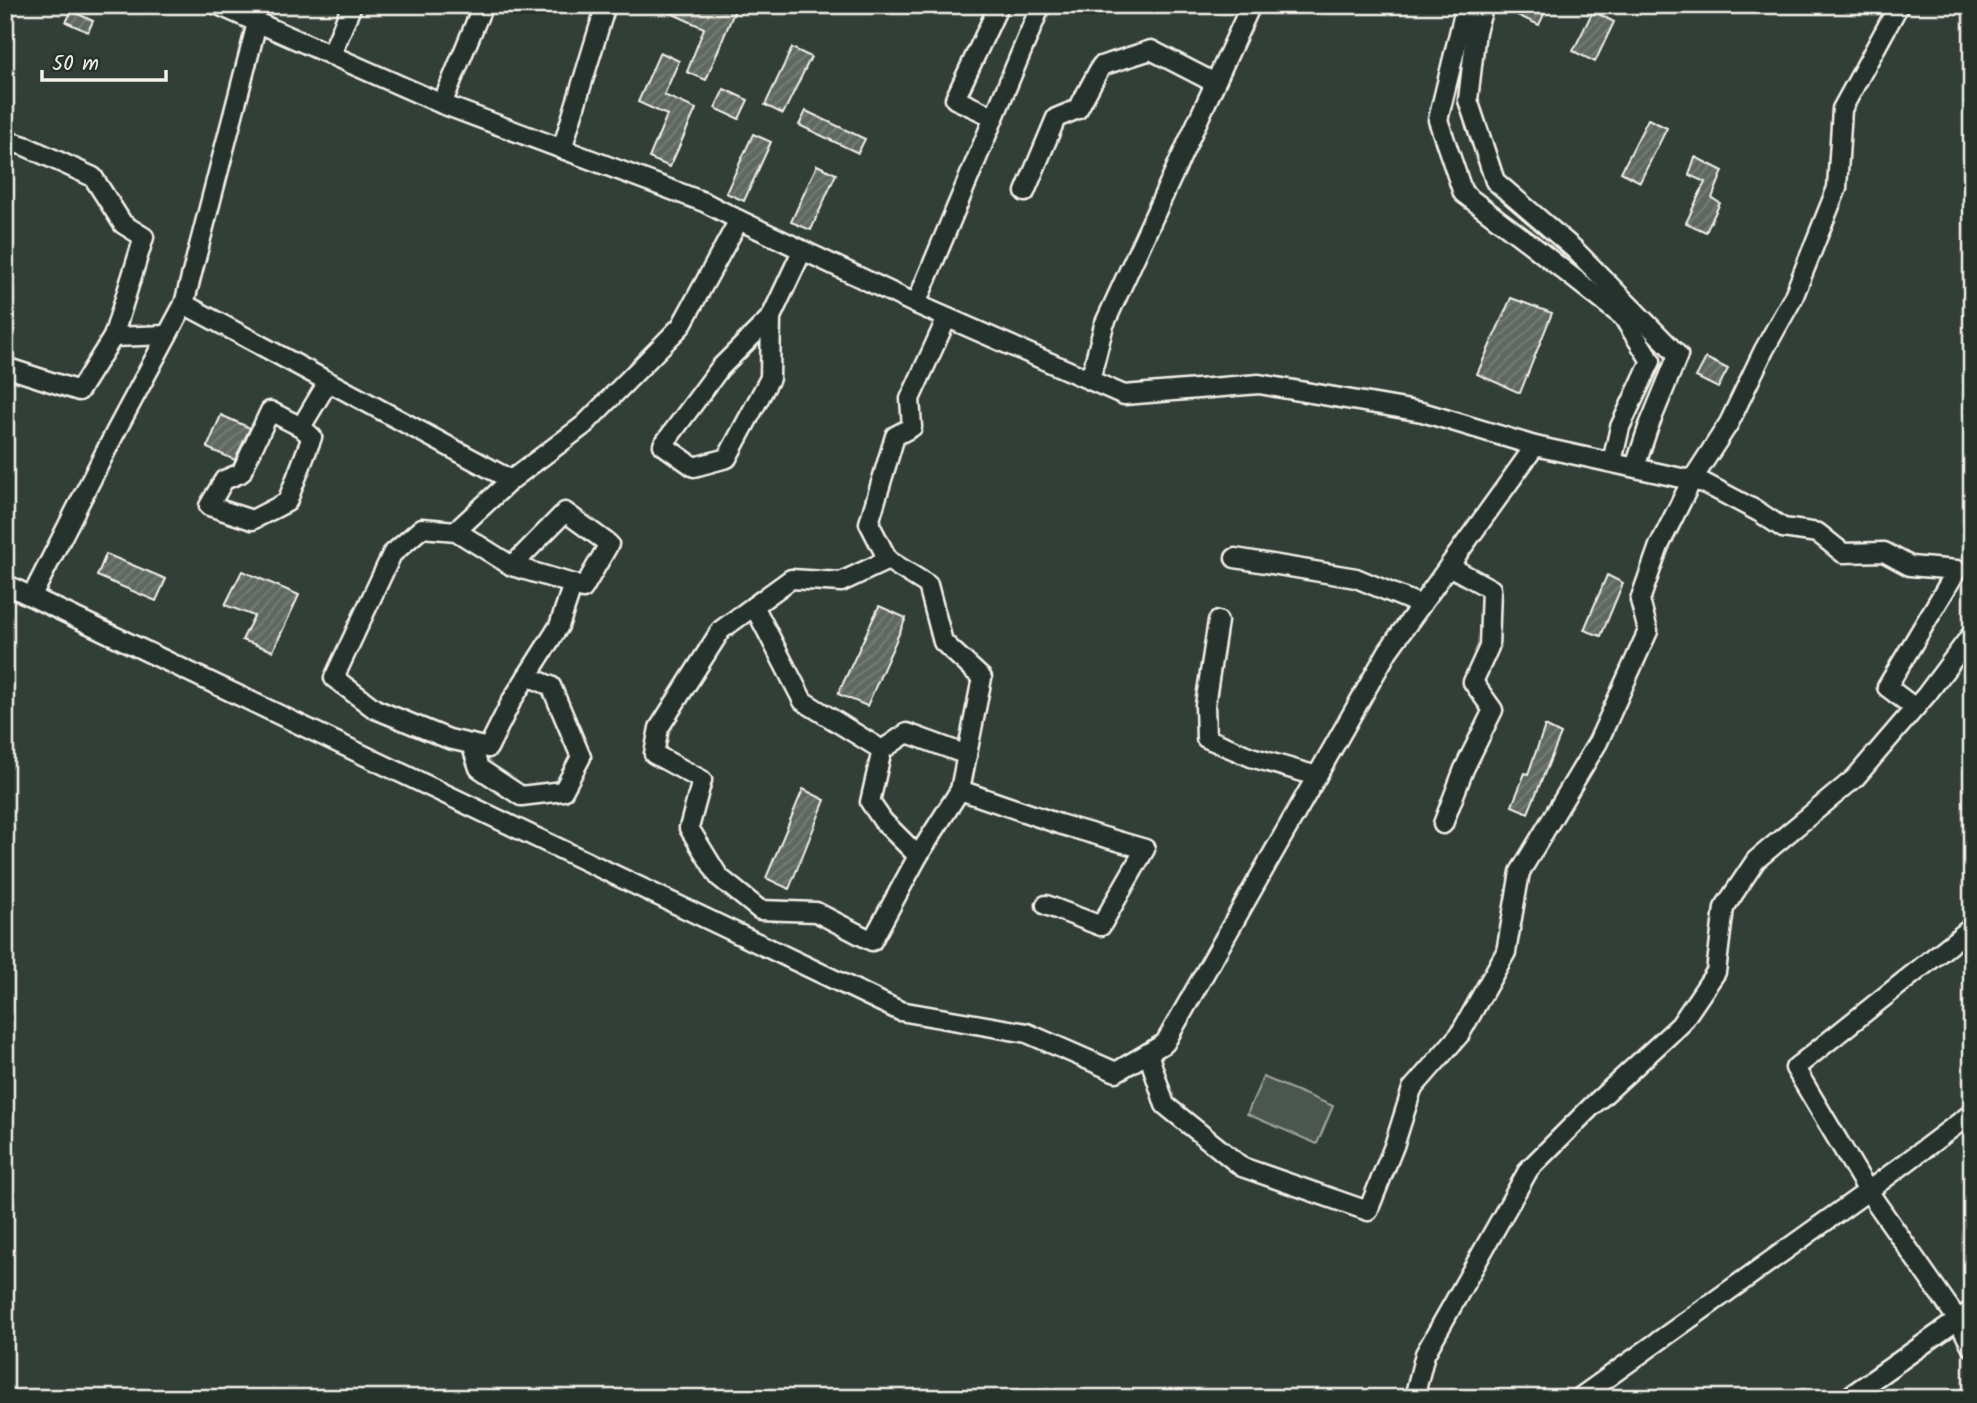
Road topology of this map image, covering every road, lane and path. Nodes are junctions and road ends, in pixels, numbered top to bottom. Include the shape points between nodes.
1 (218, 5) edge
2 (483, 5) edge
3 (606, 5) edge
4 (999, 5) edge
5 (1041, 5) edge
6 (1251, 5) edge
7 (1466, 5) edge
8 (1484, 5) edge
9 (1899, 5) edge
10 (351, 6) edge
11 (257, 23) junction
12 (331, 55) junction
13 (1215, 83) junction
14 (442, 104) junction
15 (994, 117) junction
16 (5, 140) edge
17 (562, 149) junction
18 (1025, 192) dead end
19 (739, 220) junction
20 (802, 251) junction
21 (184, 304) junction
22 (916, 304) junction
23 (771, 317) junction
24 (947, 318) junction
25 (167, 335) junction
26 (113, 337) junction
27 (5, 367) edge
28 (1090, 380) junction
29 (328, 382) junction
30 (301, 427) junction
31 (1535, 446) junction
32 (1612, 462) junction
33 (1635, 467) junction
34 (511, 480) junction
35 (1692, 480) junction
36 (456, 531) junction
37 (1235, 558) dead end
38 (888, 560) junction
39 (512, 566) junction
40 (1449, 566) junction
41 (5, 584) edge
42 (573, 584) junction
43 (32, 596) junction
44 (1421, 605) junction
45 (754, 606) junction
46 (1218, 621) dead end
47 (1972, 634) edge
48 (527, 676) junction
49 (1915, 708) junction
50 (471, 744) junction
51 (882, 750) junction
52 (967, 755) junction
53 (1317, 776) junction
54 (960, 790) junction
55 (1443, 824) dead end
56 (918, 856) junction
57 (1046, 905) dead end
58 (1972, 927) edge
59 (1148, 1053) junction
60 (1972, 1113) edge
61 (1868, 1191) junction
62 (1965, 1315) edge
63 (1972, 1346) edge
64 (1414, 1398) edge
65 (1579, 1398) edge
66 (1847, 1398) edge

1 - 11 street
2 - 14 street
3 - 17 street
4 - 15 street via 956,99
5 - 15 street
6 - 13 street
7 - 32 street via 1438,120 1463,193 1623,317 1651,361 1620,427
8 - 33 street via 1476,31 1468,100 1494,181 1574,249 1678,355
9 - 35 street via 1842,109 1837,188 1793,298 1730,423
10 - 12 street
11 - 12 street
11 - 21 street
12 - 14 street
13 - 18 street via 1151,50 1101,66 1079,109 1056,118
13 - 28 street via 1104,325
14 - 17 street
15 - 22 street
16 - 26 street via 93,177 123,223 144,237
17 - 19 street via 704,202
19 - 20 street
19 - 34 street via 681,326 584,425
20 - 22 street
20 - 23 street
21 - 25 street
21 - 29 street
22 - 24 street
23 - 23 street via 720,368 663,445 694,467 727,458 770,378
24 - 28 street
24 - 38 street via 910,399 912,427 895,436 869,523
25 - 26 street
25 - 43 street
26 - 27 street via 79,391
28 - 31 street via 1124,395 1259,384 1422,412
29 - 30 street
29 - 34 street
30 - 30 street via 312,437 287,502 252,520 209,506 224,480 241,472 270,411
31 - 32 street
31 - 40 street
32 - 33 street
33 - 35 street
34 - 36 street
35 - 49 street via 1783,528 1818,533 1843,553 1884,552 1910,566 1957,570 1887,687
35 - 59 street via 1659,546 1640,600 1648,631 1598,742 1520,872 1506,952 1461,1034 1412,1089 1368,1211 1242,1167 1165,1105
36 - 39 street
36 - 50 street via 422,528 392,554 334,678 374,709
37 - 44 street via 1356,578
38 - 45 street via 841,582 791,579
38 - 52 street via 928,585 943,642 982,678
39 - 42 street
39 - 42 street via 565,512 609,544 583,589
40 - 44 street
40 - 55 street via 1491,589 1489,647 1473,682 1493,710
41 - 43 street
42 - 48 street via 559,625
43 - 59 street via 900,1011 1027,1033 1116,1072
44 - 53 street via 1388,651
45 - 51 street via 803,701
45 - 56 street via 721,630 659,729 654,754 702,780 689,828 719,877 760,910 817,912 872,941
46 - 53 street via 1205,705 1206,738
47 - 49 street
48 - 50 street via 488,748
48 - 50 street via 551,687 581,757 563,791 521,796 479,768
49 - 64 street via 1855,778 1756,860 1724,908 1716,972 1680,1025 1529,1169 1425,1354
51 - 52 street via 907,733
51 - 56 street via 870,802
52 - 54 street
53 - 59 street via 1165,1043
54 - 56 street
54 - 57 street via 1145,849 1101,926
58 - 61 street via 1795,1068
60 - 61 street
61 - 62 street
61 - 65 street
62 - 63 street
62 - 66 street

